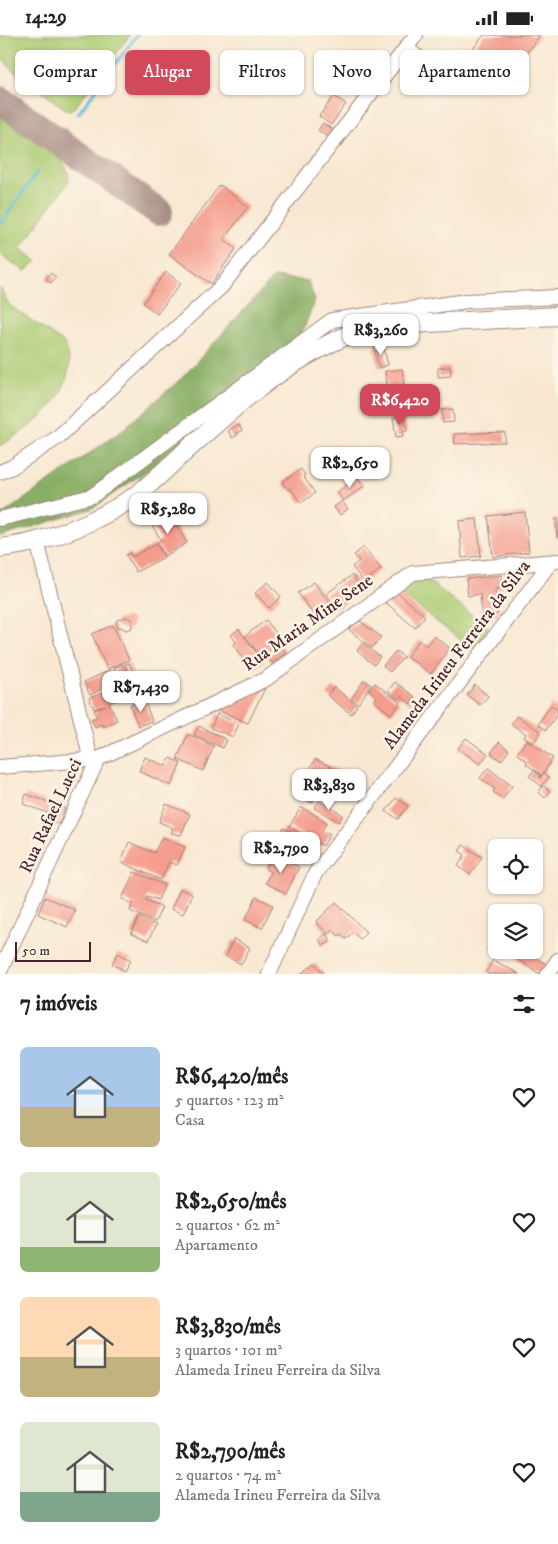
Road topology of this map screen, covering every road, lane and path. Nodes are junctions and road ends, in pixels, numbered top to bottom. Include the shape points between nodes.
1 (416, 35) edge
2 (406, 48) junction
3 (409, 50) edge
4 (558, 297) edge
5 (558, 316) edge
6 (0, 472) edge
7 (0, 519) edge
8 (37, 541) junction
9 (0, 548) edge
10 (555, 562) edge
11 (94, 759) junction
12 (0, 767) edge
13 (558, 960) edge
14 (0, 971) edge
15 (269, 974) edge
16 (548, 974) edge

1 - 2 street
2 - 3 street
2 - 6 street via 222,286 57,438
4 - 7 street via 467,301 332,320 92,496
5 - 8 main road via 358,330 276,374 140,492 103,515
8 - 9 main road
8 - 11 street
10 - 11 street, Rua Maria Mine Sene via 413,573 266,679
10 - 15 street, Alameda Irineu Ferreira da Silva via 316,872
11 - 12 street, Rua Maria Mine Sene
11 - 14 street, Rua Rafael Lucci
13 - 16 street

